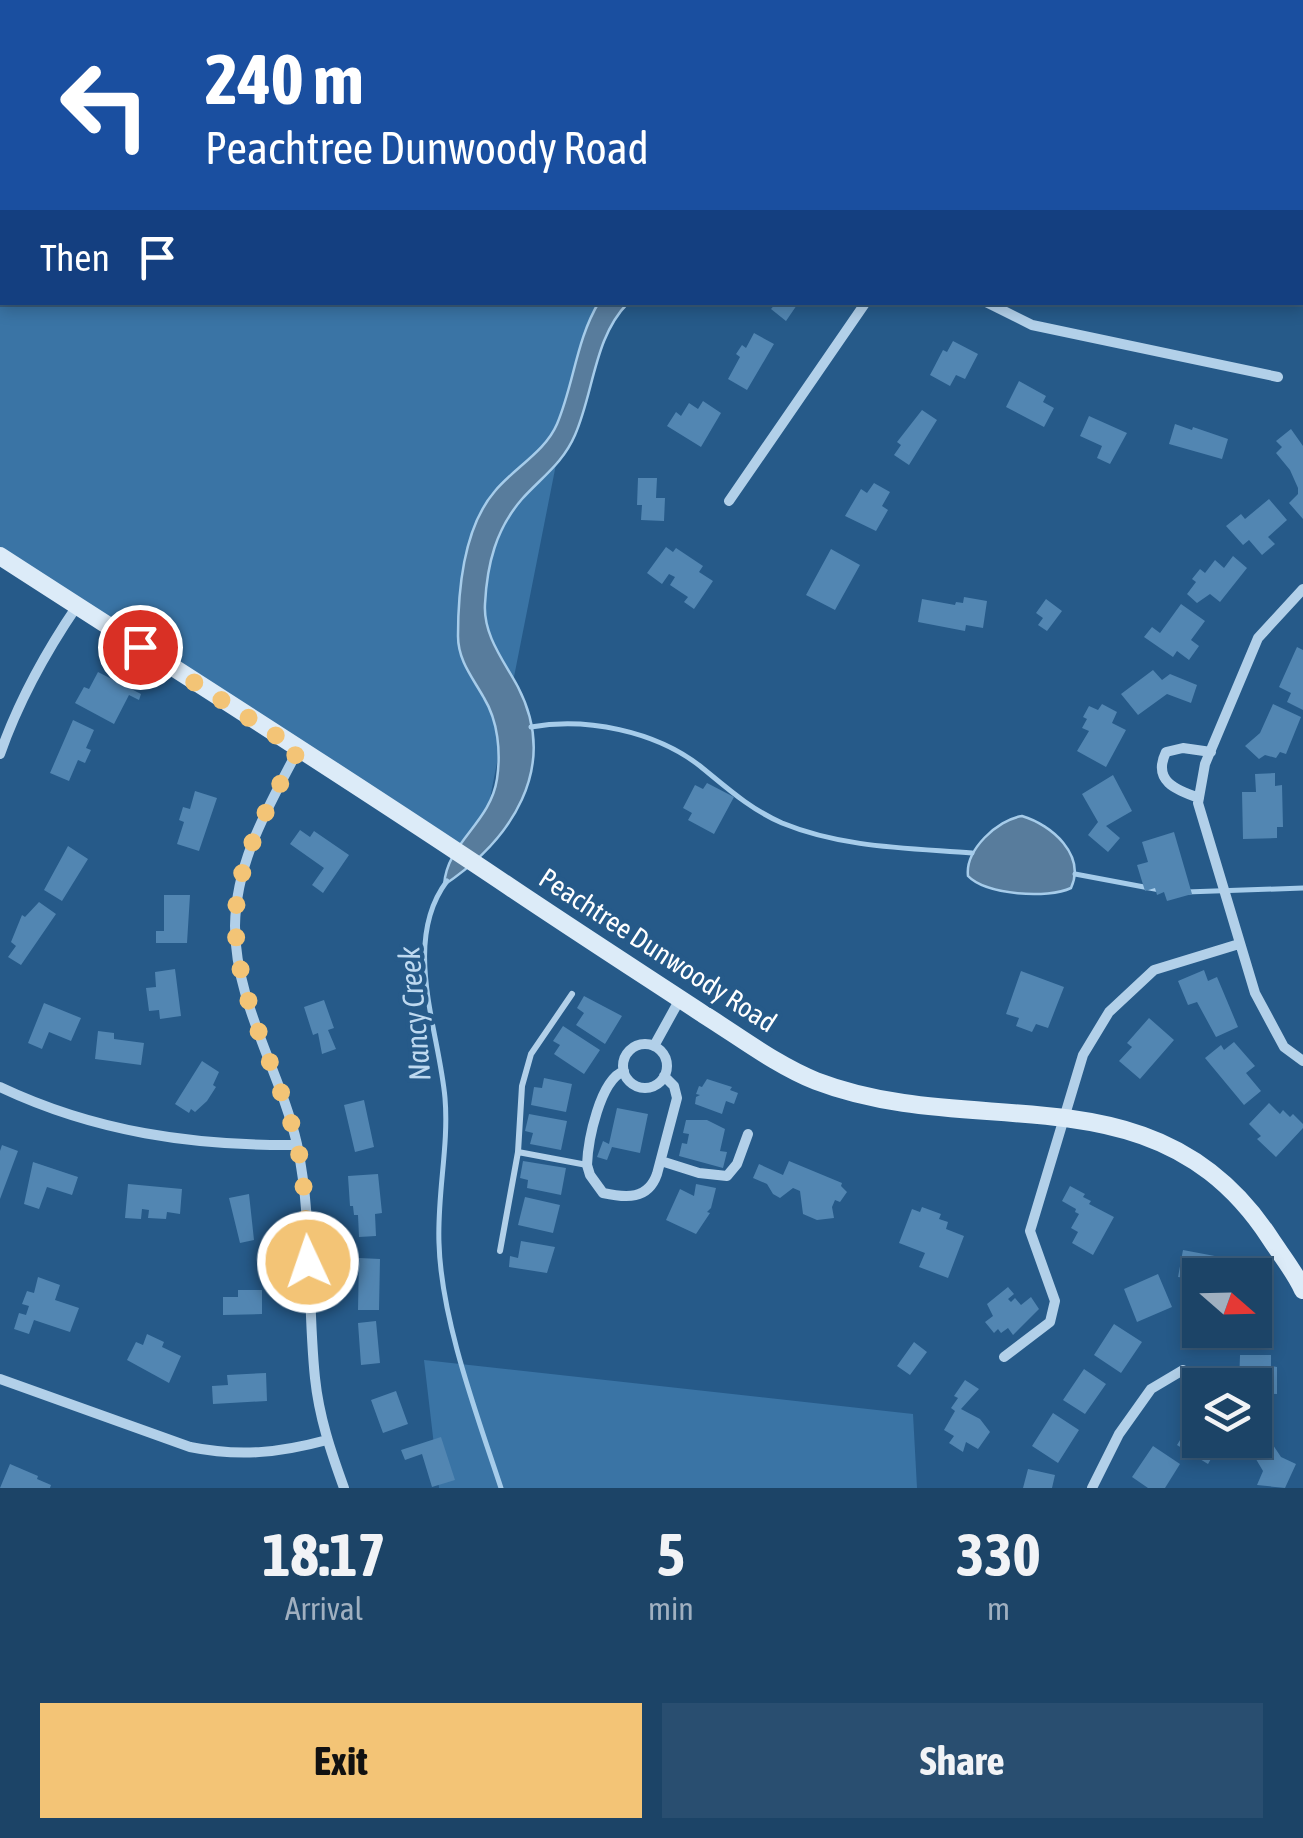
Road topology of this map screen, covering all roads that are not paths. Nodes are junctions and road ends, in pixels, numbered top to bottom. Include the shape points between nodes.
1 (864, 305) edge
2 (992, 305) edge
3 (1278, 377) dead end
4 (729, 501) dead end
5 (0, 556) edge
6 (1303, 589) edge
7 (77, 606) junction
8 (298, 750) junction
9 (1210, 752) junction
10 (0, 754) edge
11 (1199, 798) junction
12 (1239, 944) junction
13 (572, 994) dead end
14 (680, 998) junction
15 (654, 1046) junction
16 (1303, 1061) edge
17 (624, 1070) junction
18 (664, 1076) junction
19 (0, 1088) edge
20 (1063, 1116) junction
21 (748, 1134) dead end
22 (297, 1145) junction
23 (518, 1152) junction
24 (661, 1162) junction
25 (587, 1165) junction
26 (500, 1250) dead end
27 (1302, 1284) edge
28 (1004, 1357) dead end
29 (1182, 1371) edge
30 (0, 1380) edge
31 (328, 1440) junction
32 (344, 1488) edge
33 (1092, 1488) edge

1 - 4 street
2 - 3 street via 1032,325
5 - 7 main road, Peachtree Dunwoody Road
6 - 9 street via 1258,638
7 - 8 main road, Peachtree Dunwoody Road
7 - 10 street via 42,658
8 - 14 main road, Peachtree Dunwoody Road
8 - 22 street via 250,845 236,925 244,990
9 - 11 street
9 - 11 street via 1174,749 1161,762 1174,790
11 - 12 street
12 - 16 street via 1284,1047
12 - 20 street via 1154,970 1109,1012 1082,1055
13 - 23 lane via 531,1054
14 - 15 street
14 - 20 main road, Peachtree Dunwoody Road via 772,1058 843,1091
15 - 17 street via 635,1046
15 - 18 street via 665,1058
17 - 18 street via 640,1087
17 - 25 street via 602,1097
18 - 24 street via 677,1098
19 - 22 street via 125,1131 232,1145
20 - 27 main road, Peachtree Dunwoody Road via 1134,1132 1185,1154 1222,1180
20 - 28 street via 1030,1232 1055,1301 1050,1322
21 - 24 street via 727,1176
22 - 31 street via 315,1379
23 - 25 lane
23 - 26 lane
24 - 25 street via 653,1186 625,1197 603,1193
29 - 33 street via 1151,1389 1118,1434
30 - 31 street via 222,1454 288,1451
31 - 32 street

